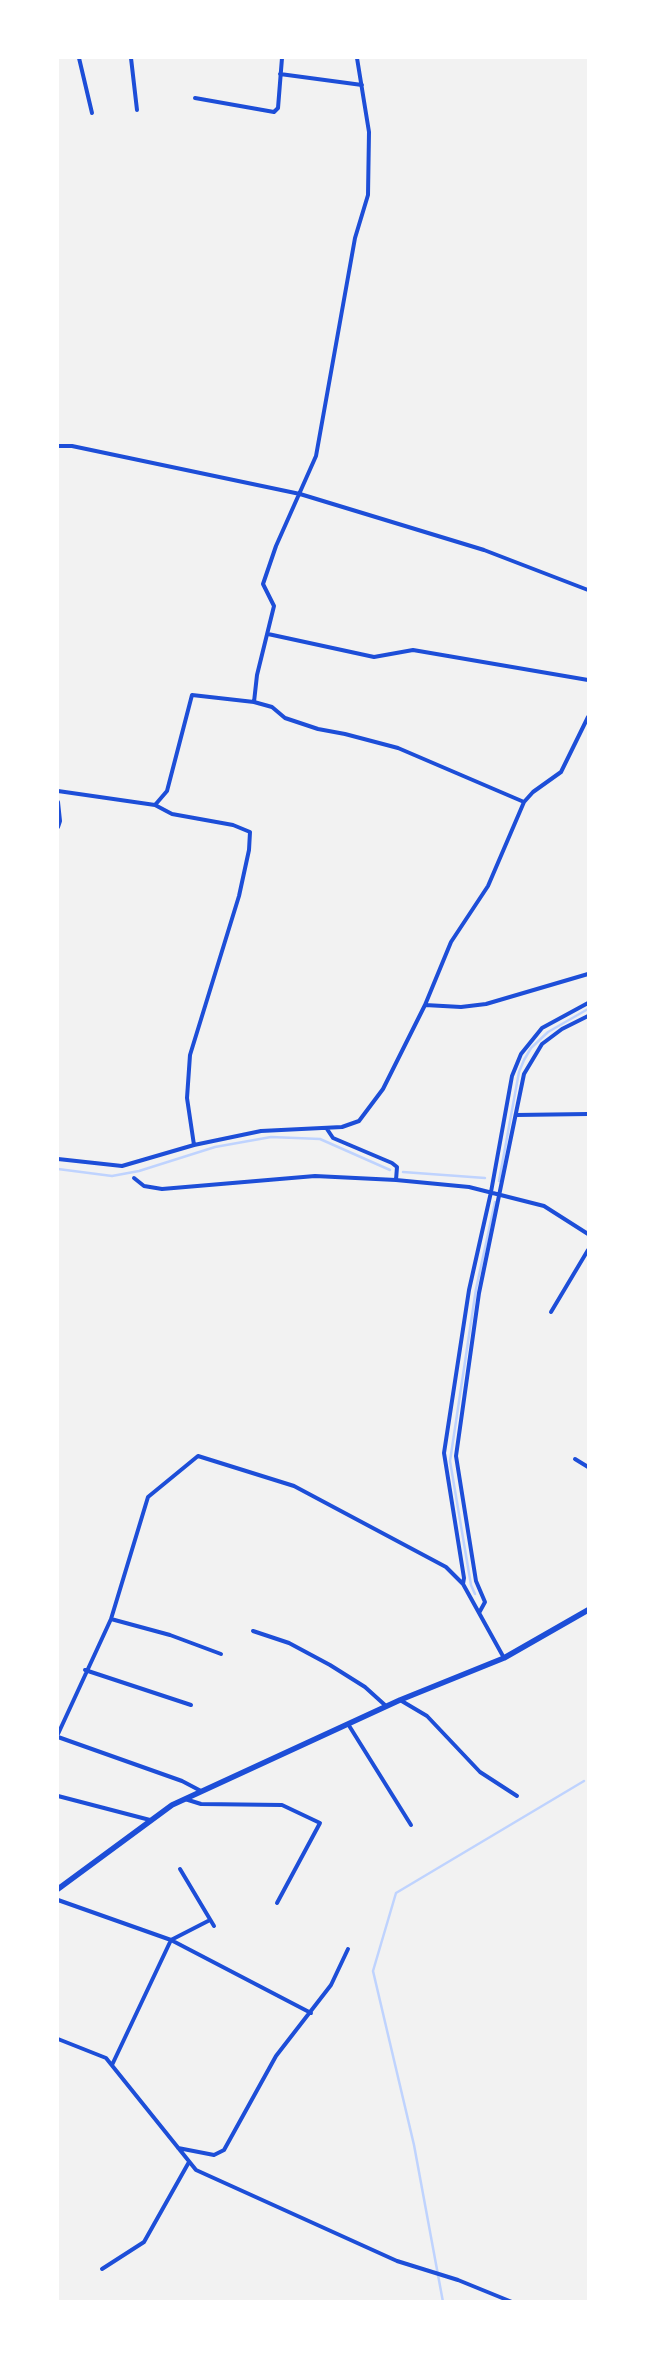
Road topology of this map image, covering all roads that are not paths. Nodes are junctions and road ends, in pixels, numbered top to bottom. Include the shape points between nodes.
1 (79, 58) edge
2 (131, 58) edge
3 (282, 58) edge
4 (357, 58) edge
5 (280, 74) junction
6 (362, 85) junction
7 (195, 98) dead end
8 (137, 110) dead end
9 (92, 113) dead end
10 (58, 446) edge
11 (300, 494) junction
12 (588, 590) edge
13 (268, 634) junction
14 (588, 680) edge
15 (254, 702) junction
16 (588, 717) edge
17 (58, 791) edge
18 (58, 802) edge
19 (524, 802) junction
20 (155, 805) junction
21 (58, 827) edge
22 (588, 974) edge
23 (588, 1003) edge
24 (426, 1005) junction
25 (588, 1016) edge
26 (588, 1114) edge
27 (516, 1115) junction
28 (327, 1129) junction
29 (194, 1145) junction
30 (58, 1159) edge
31 (134, 1178) dead end
32 (396, 1180) junction
33 (491, 1192) junction
34 (501, 1195) junction
35 (588, 1234) edge
36 (588, 1250) edge
37 (551, 1312) dead end
38 (575, 1460) dead end
39 (588, 1468) edge
40 (463, 1584) junction
41 (588, 1610) edge
42 (479, 1613) junction
43 (111, 1618) junction
44 (253, 1631) dead end
45 (221, 1654) dead end
46 (504, 1658) junction
47 (85, 1670) junction
48 (400, 1700) junction
49 (191, 1705) dead end
50 (386, 1706) junction
51 (348, 1724) junction
52 (58, 1736) edge
53 (201, 1791) junction
54 (58, 1796) edge
55 (517, 1796) dead end
56 (185, 1799) junction
57 (150, 1820) junction
58 (412, 1825) dead end
59 (180, 1869) dead end
60 (58, 1889) edge
61 (58, 1900) edge
62 (277, 1902) dead end
63 (210, 1920) junction
64 (214, 1926) dead end
65 (171, 1940) junction
66 (348, 1949) dead end
67 (311, 2013) junction
68 (58, 2039) edge
69 (112, 2065) junction
70 (178, 2148) junction
71 (189, 2162) junction
72 (102, 2269) dead end
73 (512, 2302) edge

1 - 9 street
2 - 8 street
3 - 5 street
4 - 6 street
5 - 6 street
5 - 7 street via 278,108 274,112
6 - 11 street via 369,132 368,195 355,238 316,456
10 - 11 street via 72,446
11 - 12 street via 484,550
11 - 13 street via 263,584 274,606
13 - 14 street via 374,657 413,650
13 - 15 street via 257,675
15 - 19 street via 272,707 285,718 318,729 398,748
15 - 20 street via 192,696 166,791
16 - 19 street via 561,772
17 - 20 street
18 - 21 street
19 - 24 street via 488,886 451,942
20 - 29 street via 172,814 233,825 250,832 239,896 190,1055 187,1098
22 - 24 street via 486,1004 461,1007
23 - 33 street via 542,1028 516,1063
24 - 28 street via 383,1089 359,1121
25 - 27 street via 551,1036 535,1052 524,1074
26 - 27 street
27 - 34 street
28 - 29 street via 276,1129
28 - 32 street via 333,1138 392,1163 397,1167
29 - 30 street via 122,1166
31 - 32 street via 144,1186 162,1189 315,1176
32 - 33 street
33 - 34 street
33 - 40 street via 469,1290 444,1454
34 - 35 street via 544,1206
34 - 42 street via 480,1293 456,1456 476,1581 485,1602
36 - 37 street
38 - 39 street
40 - 42 street
40 - 43 street via 446,1566 294,1486 198,1456 148,1497
41 - 46 main road
42 - 46 street
43 - 45 street
43 - 47 street
44 - 50 street via 289,1643 330,1665 365,1687
46 - 48 main road
47 - 49 street
47 - 52 street
48 - 50 main road
48 - 55 street via 427,1716 480,1772
50 - 51 main road
51 - 53 main road
51 - 58 street
52 - 53 street via 182,1780
53 - 56 main road
54 - 57 street
56 - 57 main road
56 - 62 street via 201,1804 282,1805 320,1823
57 - 60 main road
59 - 63 street
61 - 65 street
63 - 64 street
63 - 65 street
65 - 67 street
65 - 69 street
66 - 67 street via 331,1986
67 - 70 street via 276,2056 224,2150 214,2155
68 - 69 street via 106,2058
69 - 70 street
70 - 71 street
71 - 72 street via 144,2242
71 - 73 street via 196,2170 397,2261 458,2280

